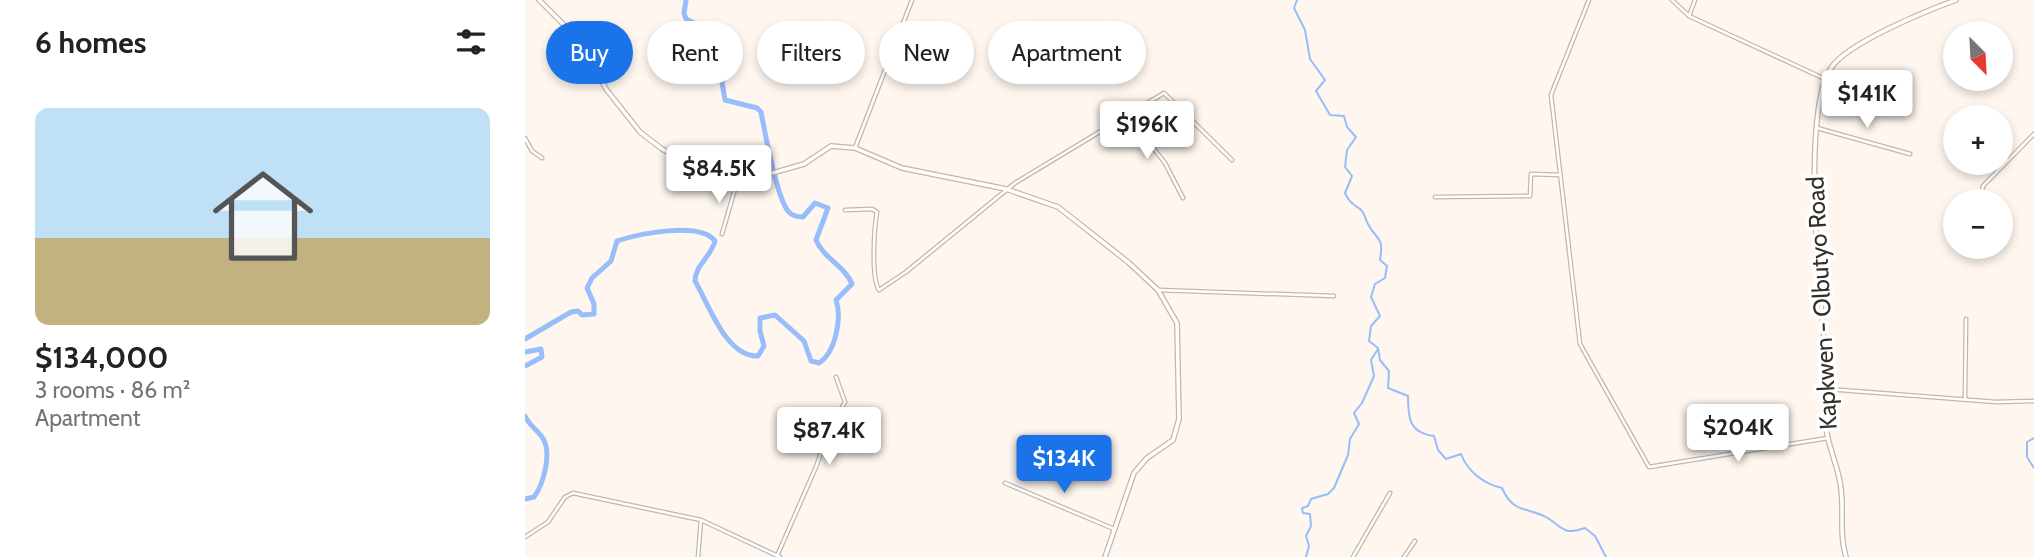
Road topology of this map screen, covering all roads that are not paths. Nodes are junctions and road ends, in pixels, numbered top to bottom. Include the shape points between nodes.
1 (539, 0) edge
2 (912, 0) edge
3 (1589, 0) edge
4 (1672, 0) edge
5 (1695, 0) edge
6 (1957, 0) edge
7 (1689, 16) junction
8 (1825, 79) junction
9 (1127, 115) junction
10 (1817, 128) junction
11 (2034, 134) edge
12 (525, 138) edge
13 (855, 148) junction
14 (1910, 154) dead end
15 (542, 158) dead end
16 (1232, 160) dead end
17 (1560, 175) junction
18 (737, 182) junction
19 (1006, 189) junction
20 (1982, 189) edge
21 (1435, 197) dead end
22 (1183, 198) dead end
23 (845, 210) dead end
24 (722, 234) dead end
25 (1158, 290) junction
26 (1334, 296) dead end
27 (1966, 318) dead end
28 (836, 377) dead end
29 (1827, 389) junction
30 (1965, 399) junction
31 (2034, 401) edge
32 (1828, 438) junction
33 (1005, 483) dead end
34 (1390, 493) dead end
35 (701, 520) junction
36 (1114, 529) junction
37 (525, 537) edge
38 (1415, 541) dead end
39 (778, 556) edge
40 (698, 557) edge
41 (1105, 557) edge
42 (1353, 557) edge
43 (1404, 557) edge
44 (1846, 557) edge

1 - 18 street via 582,43 606,89 640,132 708,173
2 - 13 street
3 - 17 street via 1552,94
4 - 7 street
5 - 7 street
6 - 8 street via 1848,52
7 - 8 street
8 - 10 street, Kapkwen - Olbutyo Road
9 - 16 street via 1166,93
9 - 19 street
9 - 22 street via 1165,163
10 - 14 street
10 - 29 street, Kapkwen - Olbutyo Road via 1814,181
11 - 20 street
12 - 15 street
13 - 18 street via 831,146 806,163
13 - 19 street via 902,168
17 - 21 street via 1531,174 1531,195
17 - 32 street via 1582,349 1649,467
18 - 24 street
19 - 23 street via 879,290 874,238 877,212
19 - 25 street via 1062,209
25 - 26 street
25 - 36 street via 1177,323 1179,419 1173,440 1147,458 1134,474
27 - 30 street
28 - 39 street via 844,404 828,432
29 - 30 street
29 - 32 street, Kapkwen - Olbutyo Road
30 - 31 street
32 - 44 street, Kapkwen - Olbutyo Road via 1841,484
33 - 36 street
34 - 42 street
35 - 37 street via 571,493 548,522
35 - 39 street
35 - 40 street
36 - 41 street
38 - 43 street

